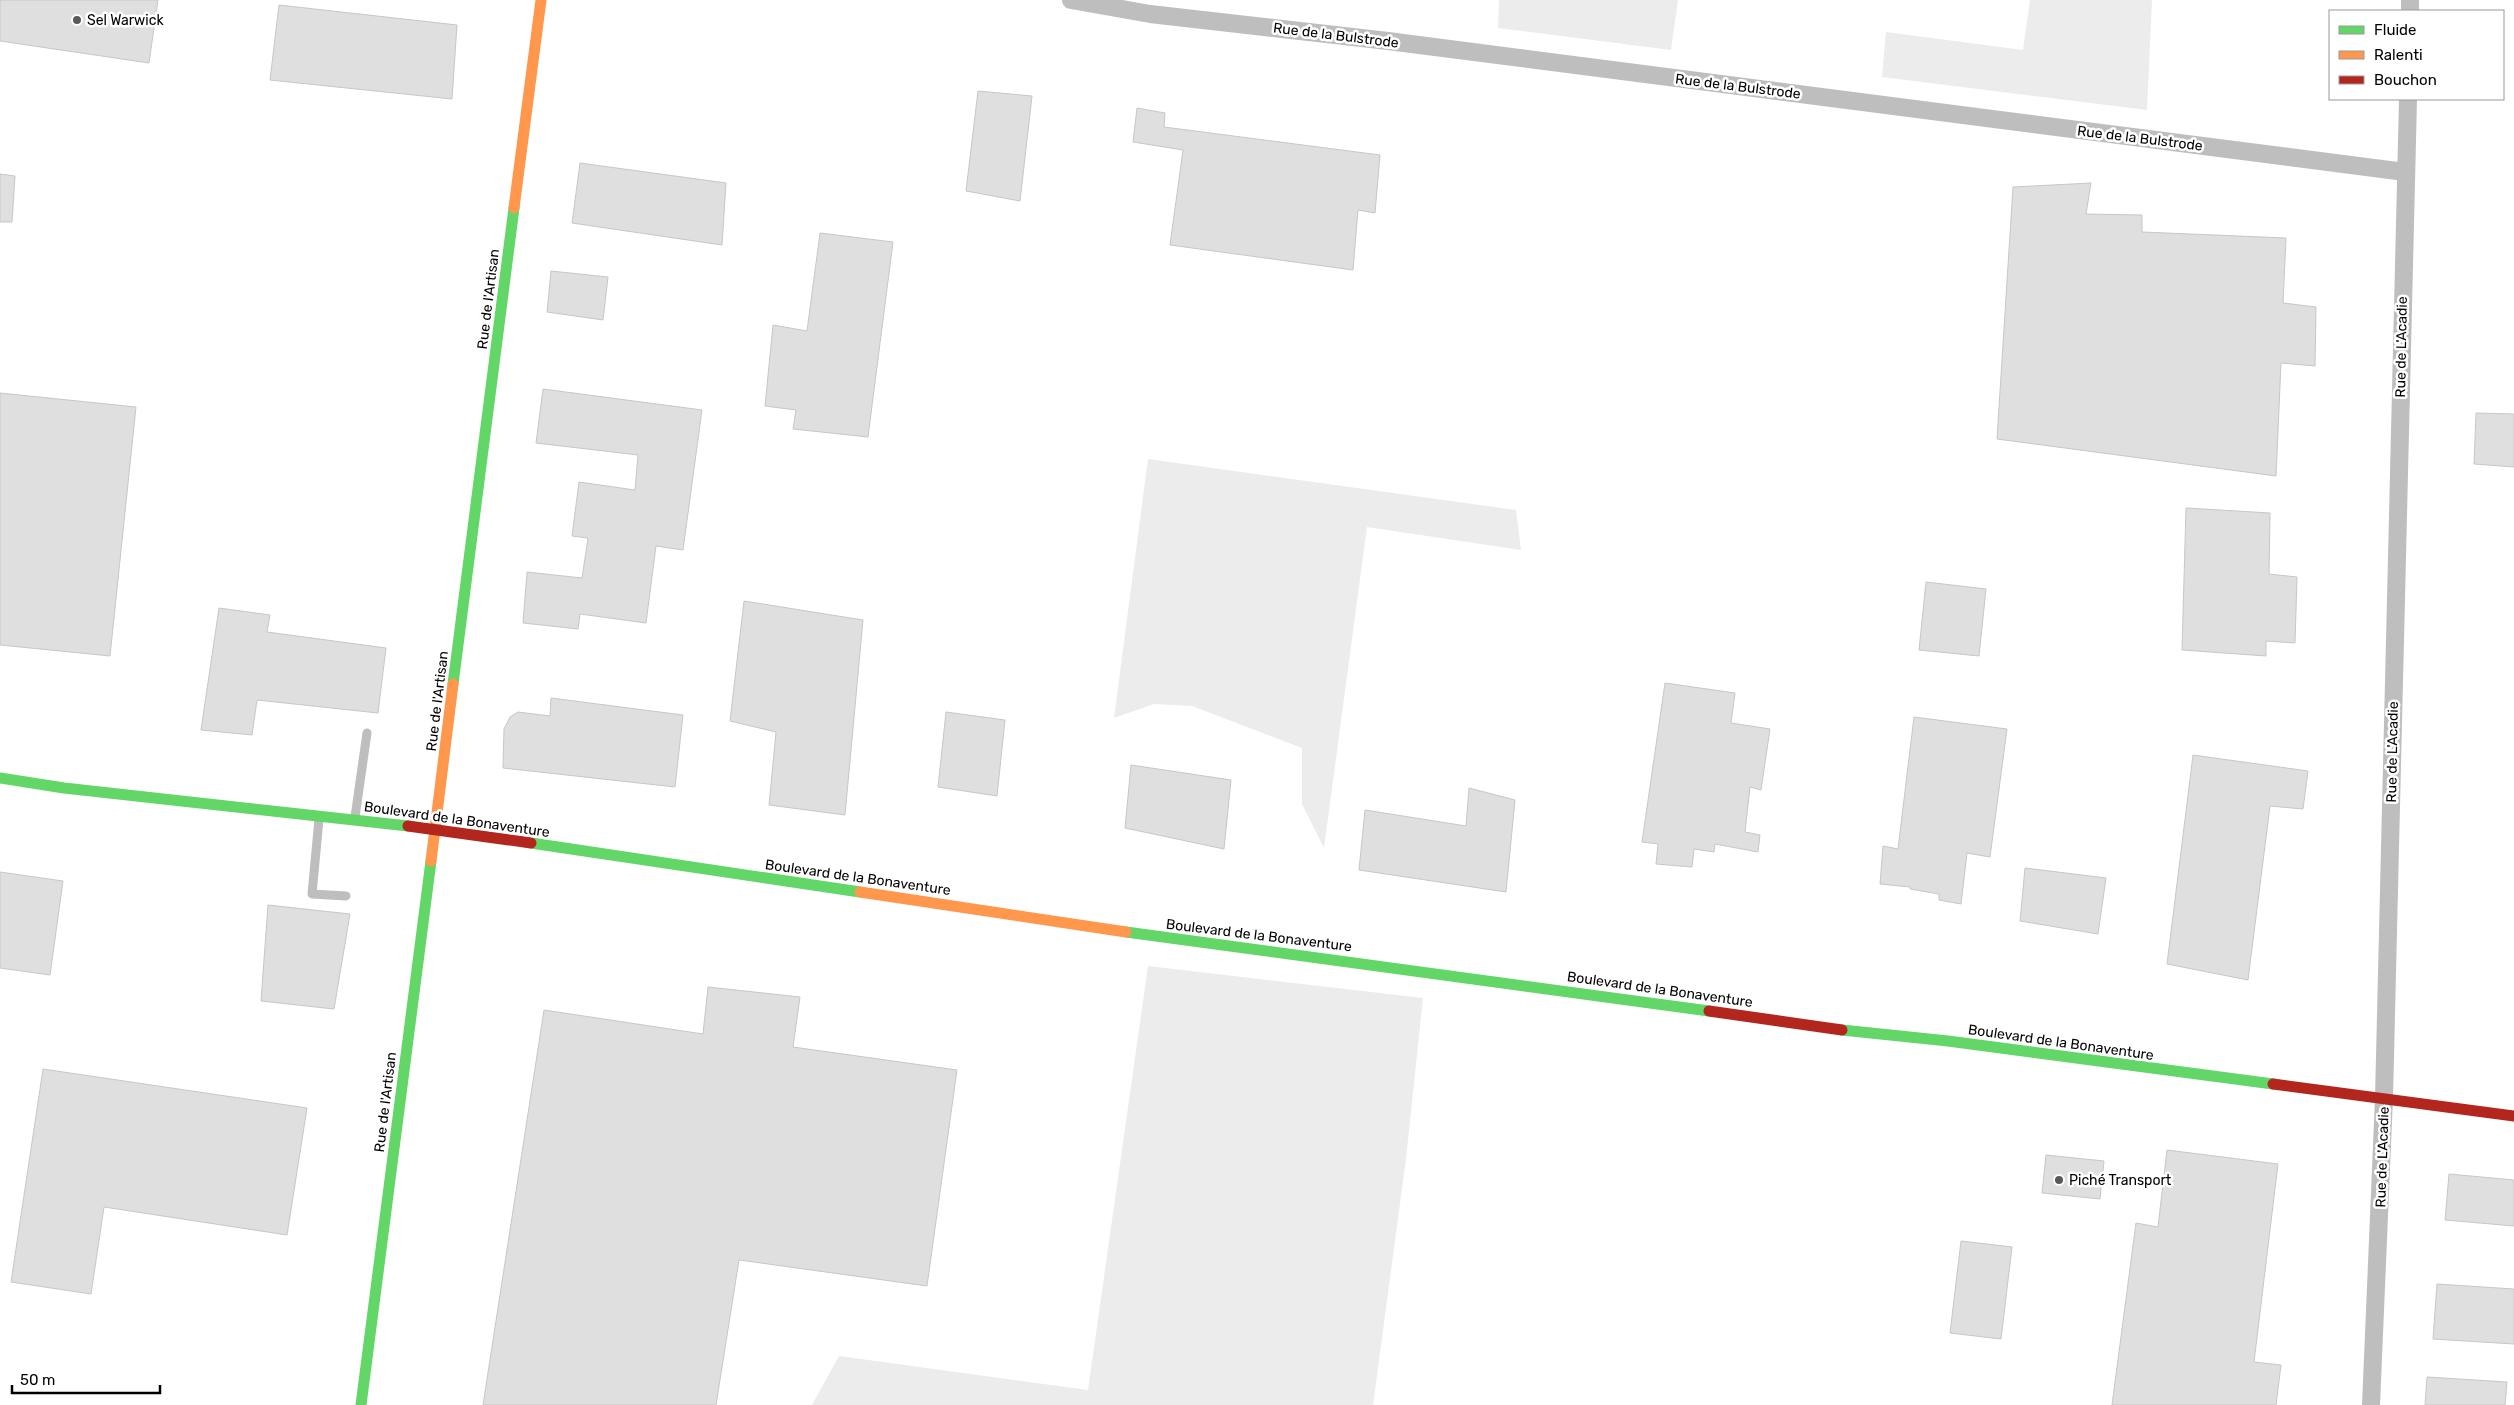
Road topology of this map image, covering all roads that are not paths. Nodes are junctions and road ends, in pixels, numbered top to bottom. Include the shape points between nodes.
1 (541, 0) edge
2 (1071, 0) edge
3 (2408, 100) edge
4 (2406, 172) junction
5 (367, 733) dead end
6 (0, 778) edge
7 (319, 816) junction
8 (355, 820) junction
9 (436, 829) junction
10 (346, 896) dead end
11 (2384, 1098) junction
12 (2514, 1116) edge
13 (361, 1405) edge
14 (2371, 1405) edge

1 - 9 street, Rue de l'Artisan
2 - 4 street, Rue de la Bulstrode via 1150,14
3 - 4 street, Rue de L'Acadie
4 - 11 street, Rue de L'Acadie
5 - 8 lane
6 - 7 street, Boulevard de la Bonaventure
7 - 8 street, Boulevard de la Bonaventure
7 - 10 lane via 312,894
8 - 9 street, Boulevard de la Bonaventure
9 - 11 street, Boulevard de la Bonaventure via 1157,937 1839,1030 1948,1041
9 - 13 street, Rue de l'Artisan
11 - 12 street, Boulevard de la Bonaventure
11 - 14 street, Rue de L'Acadie

